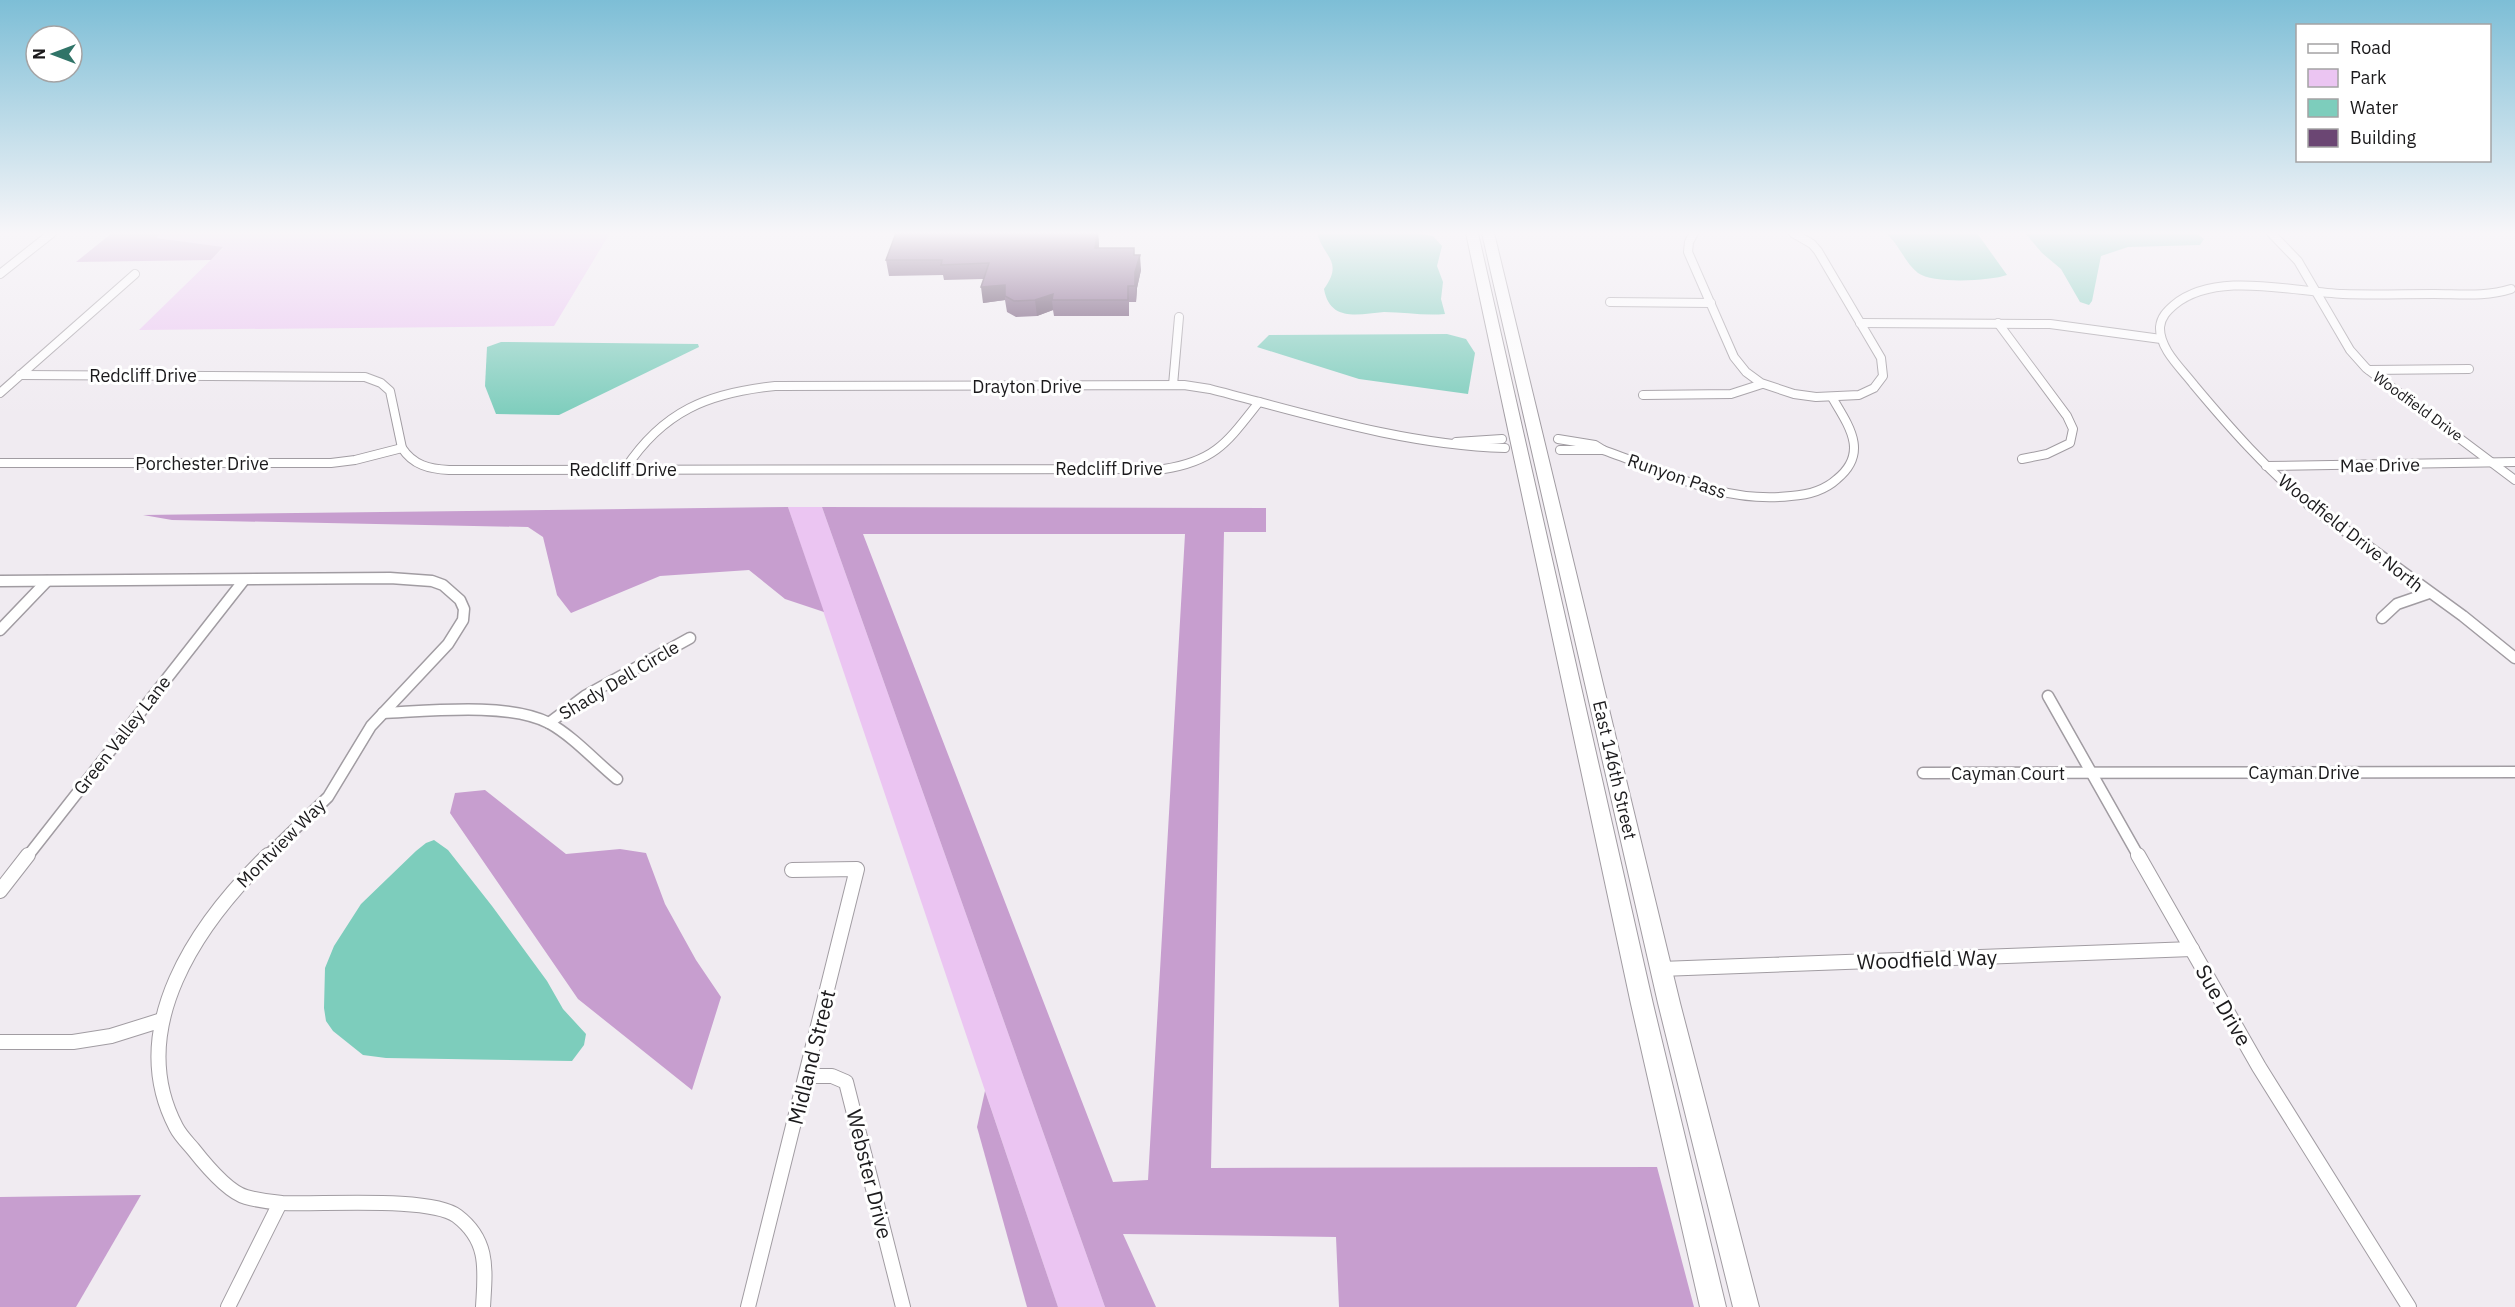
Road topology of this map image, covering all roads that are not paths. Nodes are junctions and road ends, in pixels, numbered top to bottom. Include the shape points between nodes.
1 (112, 294) edge
2 (1485, 294) edge
3 (1502, 294) edge
4 (1707, 294) edge
5 (1843, 294) edge
6 (2192, 294) edge
7 (2317, 294) edge
8 (2344, 294) edge
9 (2480, 294) edge
10 (1610, 302) dead end
11 (1711, 303) junction
12 (1179, 317) dead end
13 (1860, 323) junction
14 (1998, 323) junction
15 (2161, 339) junction
16 (2469, 369) dead end
17 (2369, 370) junction
18 (20, 375) junction
19 (1762, 384) junction
20 (1173, 385) junction
21 (0, 393) edge
22 (1643, 395) dead end
23 (1833, 399) junction
24 (1259, 402) junction
25 (1558, 439) dead end
26 (1503, 444) dead end
27 (402, 448) junction
28 (1560, 450) dead end
29 (1603, 450) junction
30 (2022, 459) dead end
31 (2515, 462) edge
32 (0, 463) edge
33 (2494, 463) junction
34 (2266, 466) junction
35 (625, 469) junction
36 (2515, 480) edge
37 (244, 580) junction
38 (0, 581) edge
39 (47, 581) junction
40 (2429, 593) junction
41 (2382, 618) dead end
42 (0, 630) edge
43 (690, 638) dead end
44 (2515, 658) edge
45 (2048, 696) dead end
46 (383, 713) junction
47 (549, 723) junction
48 (2515, 772) edge
49 (1923, 773) dead end
50 (2093, 773) junction
51 (617, 779) dead end
52 (792, 870) dead end
53 (0, 891) edge
54 (2192, 949) junction
55 (1661, 969) junction
56 (162, 1020) junction
57 (0, 1042) edge
58 (806, 1076) junction
59 (280, 1203) junction
60 (228, 1307) edge
61 (483, 1307) edge
62 (748, 1307) edge
63 (903, 1307) edge
64 (1713, 1307) edge
65 (1746, 1307) edge
66 (2409, 1307) edge

1 - 18 street
2 - 64 main road, East 146th Street
3 - 55 main road, East 146th Street
4 - 11 street
5 - 13 street
6 - 15 street via 2164,314
7 - 17 street, Woodfield Drive via 2350,350
8 - 9 street
10 - 11 street
11 - 19 street via 1734,357
12 - 20 street
13 - 14 street
13 - 23 street via 1881,358 1883,376 1864,393
14 - 15 street via 2050,324
14 - 30 street via 2073,429 2070,443 2039,457
15 - 34 street, Woodfield Drive North via 2174,360
16 - 17 street
17 - 33 street, Woodfield Drive
18 - 21 street
18 - 27 street, Redcliff Drive via 366,377 385,384 390,391
19 - 22 street via 1731,394
19 - 23 street via 1794,394
20 - 24 street, Drayton Drive via 1210,389
20 - 35 street, Drayton Drive via 775,386 743,390 704,401 666,420 644,439
23 - 29 street, Runyon Pass via 1854,437 1851,461 1842,477 1828,487 1803,495 1741,497 1699,487
24 - 26 street, Drayton Drive via 1396,437 1467,447
24 - 35 street, Redcliff Drive via 1213,455 1175,468
25 - 29 street, Runyon Pass
27 - 32 street, Porchester Drive via 332,463
27 - 35 street, Redcliff Drive via 415,463 439,470
28 - 29 street, Runyon Pass
31 - 33 street, Mae Drive
33 - 34 street, Mae Drive
33 - 36 street, Woodfield Drive
34 - 40 street, Woodfield Drive North via 2329,520
37 - 39 street, Montview Way
37 - 46 street, Montview Way via 390,578 432,581 452,591 464,609 456,633
37 - 53 street, Green Valley Lane
38 - 39 street, Montview Way
39 - 42 street
40 - 41 street via 2398,602
40 - 44 street, Woodfield Drive North
43 - 47 street, Shady Dell Circle via 585,696
45 - 50 street, Sue Drive
46 - 47 street via 519,713
46 - 56 street, Montview Way via 327,796 242,880 208,922 172,984
47 - 51 street
48 - 50 street, Cayman Drive
49 - 50 street, Cayman Court
50 - 54 street, Sue Drive
52 - 58 street, Midland Street via 857,869
54 - 55 street, Woodfield Way
54 - 66 street, Sue Drive via 2259,1067
55 - 65 main road, East 146th Street
56 - 57 street via 111,1036 73,1042
56 - 59 street, Montview Way via 159,1078 176,1128 210,1170 243,1196
58 - 62 street, Midland Street
58 - 63 street, Webster Drive via 831,1076 846,1082
59 - 60 street
59 - 61 street, Montview Way via 426,1205 456,1215 474,1234 486,1263

